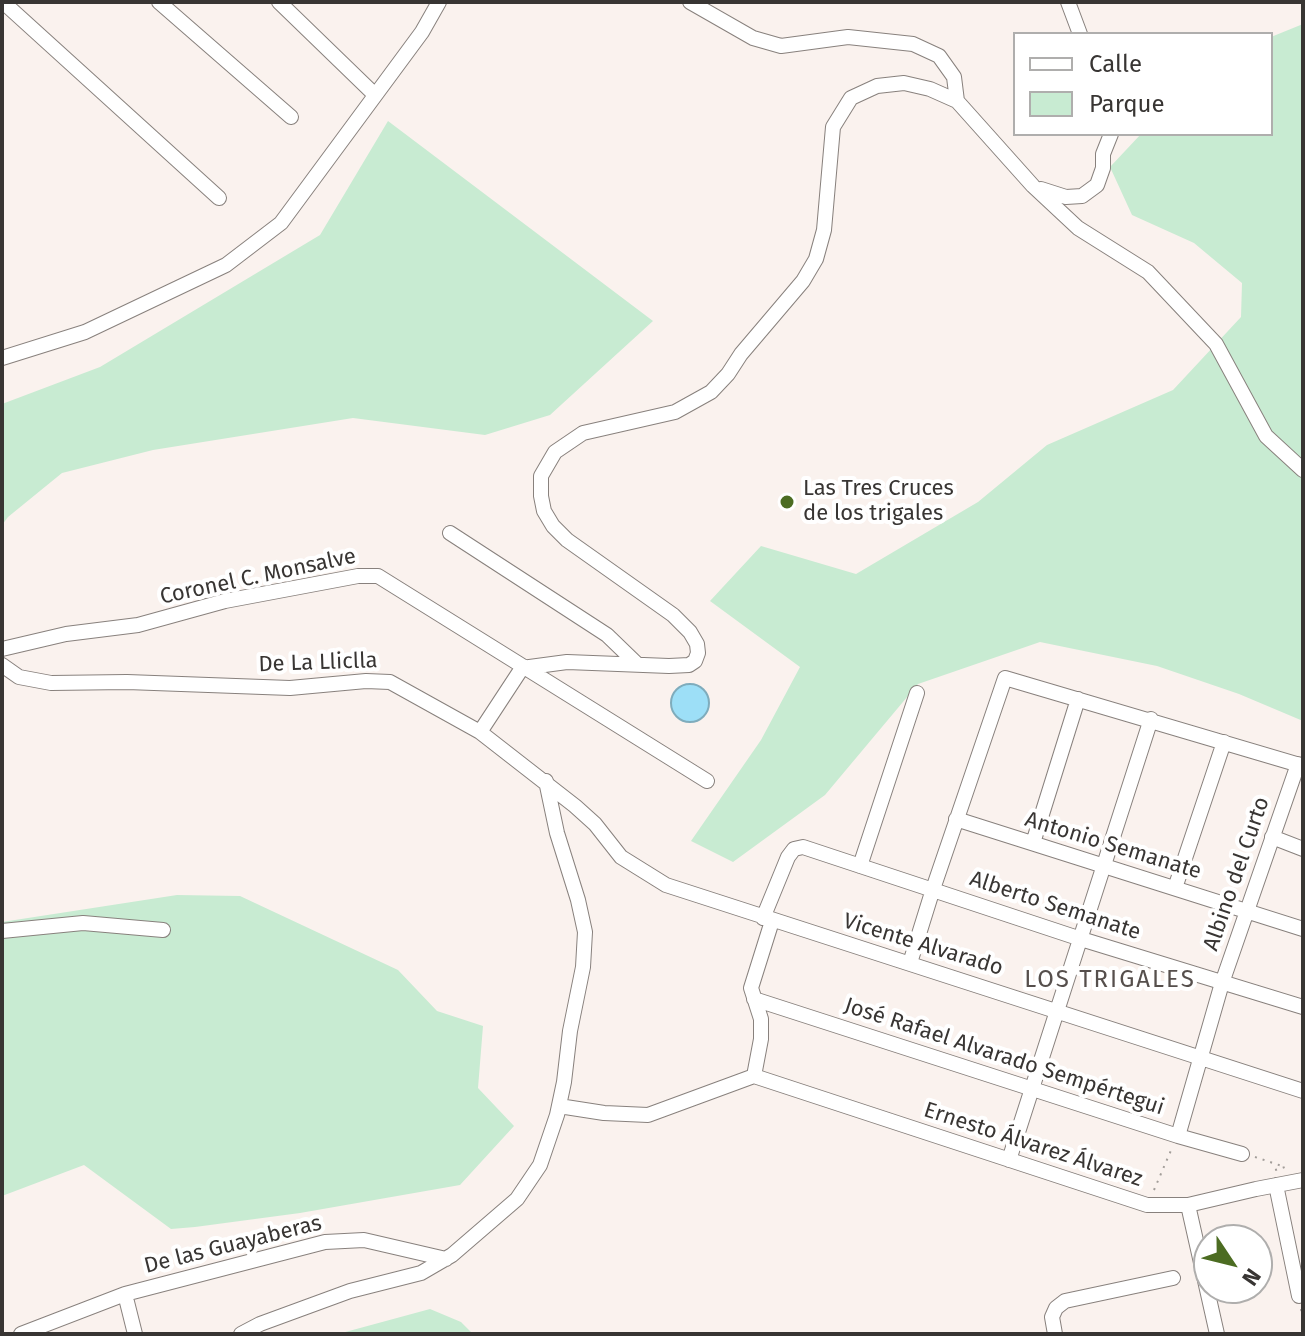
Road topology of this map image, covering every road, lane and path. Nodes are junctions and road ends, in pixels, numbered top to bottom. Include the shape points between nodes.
1 (3, 2) edge
2 (159, 2) edge
3 (279, 2) edge
4 (439, 2) edge
5 (690, 2) edge
6 (1068, 2) edge
7 (1079, 32) edge
8 (375, 95) junction
9 (957, 101) junction
10 (291, 117) dead end
11 (1110, 136) edge
12 (1033, 186) junction
13 (219, 198) dead end
14 (2, 358) edge
15 (1303, 470) edge
16 (450, 533) dead end
17 (607, 635) junction
18 (2, 649) edge
19 (596, 661) junction
20 (637, 664) junction
21 (2, 665) edge
22 (522, 668) junction
23 (917, 693) dead end
24 (1078, 699) junction
25 (1151, 719) junction
26 (480, 732) junction
27 (1224, 742) junction
28 (1300, 765) edge
29 (546, 781) junction
30 (707, 781) dead end
31 (956, 819) junction
32 (1272, 837) junction
33 (1033, 843) junction
34 (1303, 849) edge
35 (860, 866) junction
36 (1103, 866) junction
37 (666, 885) joint
38 (1175, 888) junction
39 (933, 889) junction
40 (1247, 910) junction
41 (768, 920) junction
42 (1303, 929) edge
43 (163, 930) dead end
44 (2, 931) edge
45 (1081, 939) junction
46 (910, 963) junction
47 (1222, 983) junction
48 (754, 999) junction
49 (1303, 1007) edge
50 (1057, 1010) junction
51 (1201, 1058) junction
52 (754, 1076) junction
53 (1031, 1089) junction
54 (1303, 1091) edge
55 (559, 1106) junction
56 (1178, 1136) junction
57 (1242, 1154) joint
58 (1009, 1160) junction
59 (1274, 1178) junction
60 (1303, 1180) edge
61 (1147, 1205) junction
62 (1188, 1205) junction
63 (446, 1259) junction
64 (1173, 1278) dead end
65 (125, 1294) junction
66 (1299, 1296) dead end
67 (21, 1334) edge
68 (135, 1334) edge
69 (241, 1334) edge
70 (1055, 1334) edge
71 (1217, 1334) edge

1 - 13 street
2 - 10 street
3 - 8 street
4 - 8 street
5 - 9 street via 753,38 781,46 848,37 913,44 939,56 954,77
6 - 7 street
8 - 14 street via 281,223 226,265 85,332
9 - 12 street
9 - 20 street via 904,83 877,86 851,98 833,127 824,230 816,259 728,374 711,392 675,412 583,433 555,452 541,476 544,511 553,526 673,615 697,644 695,661 689,665
11 - 12 street via 1097,185 1082,196 1066,197
12 - 15 street via 1078,228 1148,272 1216,344 1266,436
16 - 17 street
17 - 19 street via 608,649
17 - 20 street
18 - 22 street, Coronel C. Monsalve via 138,625 225,601 378,576
19 - 20 street
19 - 22 street
21 - 26 street, De La Lliclla via 19,677 51,683 290,688 390,682
22 - 26 street
22 - 30 street, Coronel C. Monsalve
23 - 35 street
24 - 25 street
24 - 31 street via 1005,678
24 - 33 street
25 - 27 street
25 - 36 street
26 - 29 street, De La Lliclla
27 - 28 street
27 - 38 street
28 - 32 street, Albino del Curto
29 - 37 street, De La Lliclla via 595,824 621,857
29 - 55 street via 585,932
31 - 33 street, Antonio Semanate
31 - 39 street
32 - 34 street
32 - 40 street, Albino del Curto
33 - 36 street, Antonio Semanate
35 - 39 street, Alberto Semanate
35 - 41 street, Alberto Semanate via 803,847 794,849
36 - 38 street, Antonio Semanate
36 - 45 street
37 - 41 street, Vicente Alvarado
38 - 40 street, Antonio Semanate
39 - 45 street, Alberto Semanate
39 - 46 street
40 - 42 street, Antonio Semanate
40 - 47 street, Albino del Curto
41 - 46 street, Vicente Alvarado
41 - 48 street via 751,988
43 - 44 street via 83,923
45 - 47 street, Alberto Semanate
45 - 50 street
46 - 50 street, Vicente Alvarado
47 - 49 street, Alberto Semanate
47 - 51 street, Albino del Curto
48 - 52 street via 761,1019
48 - 53 street, José Rafael Alvarado Sempértegui
50 - 51 street, Vicente Alvarado
50 - 53 street
51 - 54 street, Vicente Alvarado
51 - 56 street, Albino del Curto
52 - 55 street via 648,1115
52 - 58 street, Ernesto Álvarez Álvarez
53 - 56 street, José Rafael Alvarado Sempértegui
53 - 58 street
55 - 63 street via 540,1165 517,1199
56 - 57 street, José Rafael Alvarado Sempértegui
56 - 61 path
57 - 59 path via 1285,1167
58 - 61 street, Ernesto Álvarez Álvarez
59 - 60 street, Ernesto Álvarez Álvarez
59 - 62 street, Ernesto Álvarez Álvarez
59 - 66 street
61 - 62 street, Ernesto Álvarez Álvarez
62 - 71 street
63 - 65 street, De las Guayaberas via 364,1240 325,1242
63 - 69 street via 421,1273 350,1291
64 - 70 street via 1065,1301 1052,1317
65 - 67 street, De las Guayaberas
65 - 68 street, De las Guayaberas

